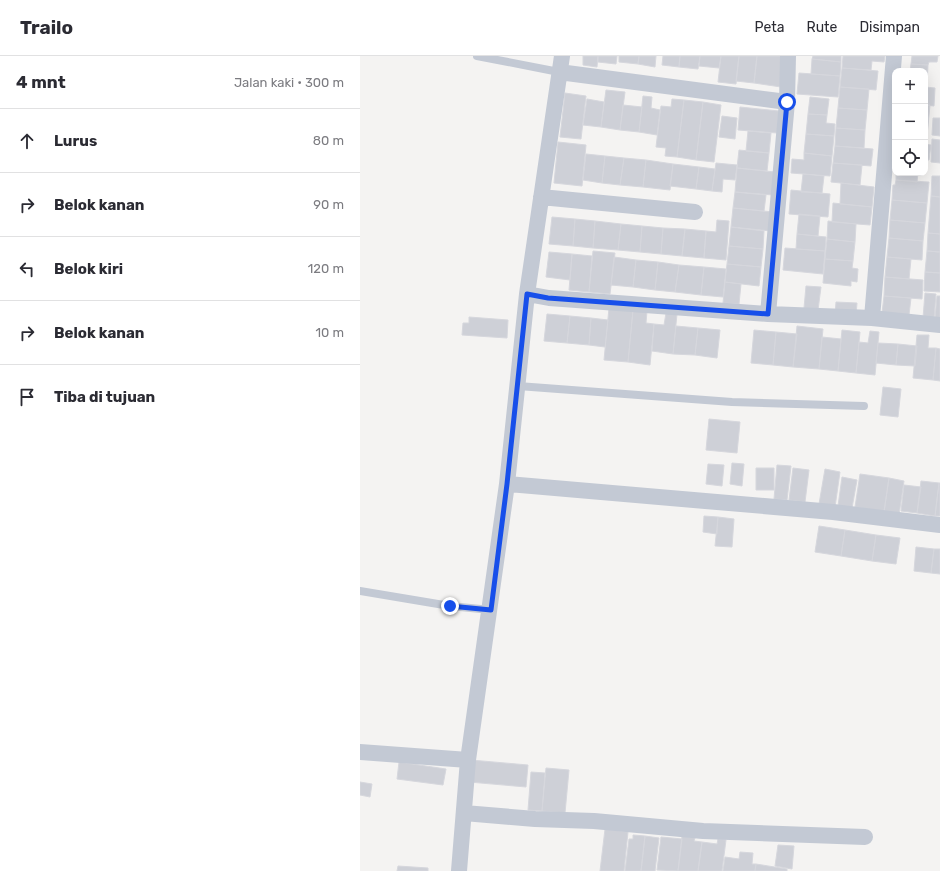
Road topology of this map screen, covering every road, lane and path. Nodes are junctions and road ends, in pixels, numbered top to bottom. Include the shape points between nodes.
1 (477, 56) edge
2 (562, 56) edge
3 (788, 56) edge
4 (894, 56) edge
5 (559, 72) junction
6 (787, 102) junction
7 (541, 197) junction
8 (694, 212) dead end
9 (527, 294) junction
10 (768, 314) junction
11 (872, 318) junction
12 (940, 325) edge
13 (518, 386) junction
14 (864, 406) dead end
15 (507, 484) junction
16 (940, 524) edge
17 (360, 591) edge
18 (491, 610) junction
19 (360, 752) edge
20 (468, 760) junction
21 (464, 813) junction
22 (865, 837) dead end
23 (459, 871) edge

1 - 5 lane
2 - 5 street
3 - 6 street
4 - 11 street
5 - 6 street
5 - 7 street
6 - 10 street
7 - 8 street
7 - 9 street
9 - 10 street via 548,298
9 - 13 street
10 - 11 street
11 - 12 street
13 - 14 lane via 732,402
13 - 15 street
15 - 16 street via 833,512
15 - 18 street
17 - 18 lane
18 - 20 street
19 - 20 street
20 - 21 street
21 - 22 street via 703,831
21 - 23 street

